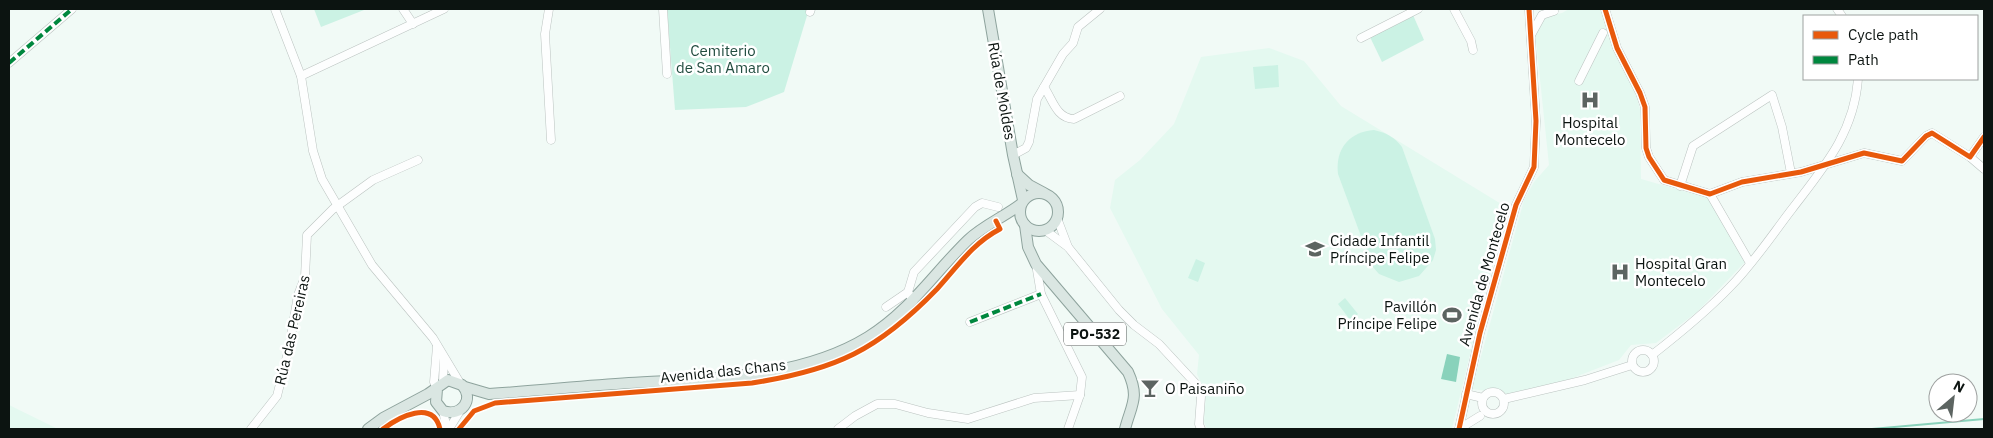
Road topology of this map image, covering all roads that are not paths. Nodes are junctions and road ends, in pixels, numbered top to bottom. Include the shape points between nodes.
1 (72, 9) edge
2 (275, 9) edge
3 (402, 9) edge
4 (444, 9) edge
5 (549, 9) edge
6 (663, 9) edge
7 (988, 9) edge
8 (1100, 9) edge
9 (1418, 9) edge
10 (1454, 9) edge
11 (1529, 9) edge
12 (1554, 9) edge
13 (1605, 9) edge
14 (413, 24) junction
15 (1603, 33) dead end
16 (1530, 37) junction
17 (1361, 38) dead end
18 (1473, 50) dead end
19 (9, 63) edge
20 (668, 74) dead end
21 (301, 76) junction
22 (1858, 80) edge
23 (1579, 81) dead end
24 (1044, 87) junction
25 (1120, 96) dead end
26 (1984, 137) edge
27 (551, 140) dead end
28 (1013, 155) junction
29 (1970, 158) junction
30 (418, 160) dead end
31 (1827, 163) junction
32 (1984, 169) edge
33 (1017, 173) junction
34 (1791, 173) junction
35 (1680, 186) junction
36 (1047, 194) junction
37 (1710, 194) junction
38 (1022, 202) junction
39 (338, 206) junction
40 (998, 207) dead end
41 (1057, 218) junction
42 (998, 220) junction
43 (1024, 223) junction
44 (1043, 230) junction
45 (1028, 247) junction
46 (1068, 247) junction
47 (1750, 263) junction
48 (1036, 264) junction
49 (1041, 294) junction
50 (911, 296) junction
51 (886, 307) dead end
52 (970, 322) dead end
53 (437, 344) junction
54 (443, 354) junction
55 (1652, 355) junction
56 (1632, 366) junction
57 (462, 385) junction
58 (440, 386) junction
59 (489, 394) junction
60 (1466, 394) junction
61 (1080, 395) junction
62 (1483, 398) junction
63 (1504, 399) junction
64 (410, 404) junction
65 (462, 408) junction
66 (441, 409) junction
67 (1484, 414) junction
68 (252, 429) edge
69 (368, 429) edge
70 (448, 429) edge
71 (838, 429) edge
72 (1068, 429) edge
73 (1125, 429) edge
74 (1201, 429) edge
75 (1459, 429) edge
76 (1470, 429) edge

1 - 19 street
2 - 21 street
3 - 14 street
4 - 14 street
5 - 27 street via 545,34
6 - 20 street
7 - 28 main road, Rúa de Moldes
8 - 24 street via 1078,27 1073,43
9 - 17 street
10 - 18 street
11 - 16 street, Avenida de Montecelo
12 - 16 street via 1542,15
13 - 35 street via 1617,48 1645,107 1649,157 1661,178
14 - 21 street
15 - 23 street
16 - 60 street, Avenida de Montecelo via 1536,120 1534,167 1516,205
21 - 39 street via 317,167
22 - 31 street via 1853,114
24 - 25 street via 1058,113 1068,119
24 - 28 street via 1038,98 1029,142 1026,148
26 - 29 street
28 - 33 main road, Rúa de Moldes
29 - 31 street via 1932,133 1902,161 1864,154
29 - 32 street
30 - 39 street, Rúa das Pereiras via 373,180
31 - 34 street
31 - 47 street
33 - 36 main road via 1029,185
33 - 38 main road, Rúa de Moldes
34 - 35 street via 1772,95 1694,146
34 - 37 street via 1742,182
35 - 37 street
36 - 38 main road via 1034,193
36 - 41 main road via 1055,202
37 - 47 street
38 - 42 main road, Avenida das Chans
38 - 43 main road, Rúa de Moldes via 1020,213
39 - 53 street via 380,276
39 - 68 street, Rúa das Pereiras via 307,235 305,277 298,295 277,396
40 - 50 street via 982,203 975,207 914,272
41 - 44 main road
41 - 46 street
42 - 43 main road
42 - 50 main road, Avenida das Chans via 968,240
43 - 44 main road via 1034,230
43 - 45 main road
44 - 45 main road
44 - 46 street
45 - 48 main road, PO-532
46 - 74 street via 1119,310 1159,344 1197,385 1201,397
47 - 55 street via 1688,328
48 - 49 street
48 - 73 main road, PO-532 via 1128,372 1135,394
49 - 52 street
49 - 61 street via 1081,373
50 - 51 street
50 - 59 main road, Avenida das Chans via 885,326 859,342 823,358 788,368 727,376
53 - 54 street
53 - 58 street via 434,382
54 - 57 street
54 - 58 street via 445,367
55 - 56 street via 1646,350 1636,352
55 - 56 street via 1654,362 1648,371 1637,371
56 - 63 street
57 - 58 main road, Avenida das Chans via 453,380
57 - 59 main road, Avenida das Chans
57 - 65 main road via 468,396
58 - 64 main road
58 - 66 main road via 435,397
59 - 65 main road, Avenida das Chans
60 - 62 street
60 - 75 street, Avenida de Montecelo
61 - 71 street via 1034,398 968,419 895,404 877,404
61 - 72 street
62 - 63 street via 1492,392
62 - 67 street
63 - 67 street via 1500,412
64 - 66 main road, Avenida das Chans
64 - 69 main road
65 - 66 main road, Avenida das Chans via 454,413
65 - 70 street
66 - 70 street
67 - 75 street
67 - 76 street via 1473,422

